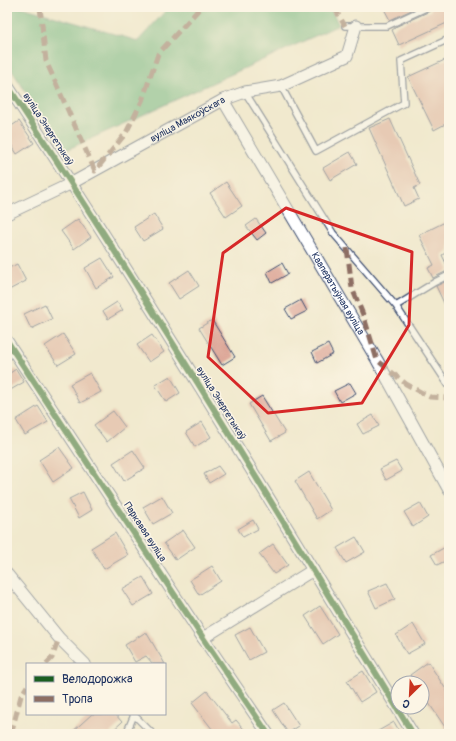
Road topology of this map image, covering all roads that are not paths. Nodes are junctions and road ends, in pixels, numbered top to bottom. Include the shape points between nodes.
1 (428, 7) edge
2 (345, 26) dead end
3 (356, 26) junction
4 (449, 39) edge
5 (7, 85) edge
6 (281, 86) junction
7 (245, 92) junction
8 (223, 100) junction
9 (72, 183) junction
10 (7, 214) edge
11 (449, 275) edge
12 (396, 306) junction
13 (7, 341) edge
14 (449, 386) edge
15 (449, 490) edge
16 (313, 570) junction
17 (7, 574) edge
18 (203, 638) junction
19 (84, 663) edge
20 (134, 715) edge
21 (135, 715) edge
22 (126, 734) edge
23 (153, 734) edge
24 (268, 734) edge
25 (413, 734) edge

1 - 3 lane via 387,26
2 - 3 lane
3 - 6 street, вуліца Маякоўскага via 348,56
4 - 6 lane via 401,61 404,103 316,151
5 - 9 street, вуліца Энергетыкаў
6 - 7 street, вуліца Маякоўскага
7 - 8 street, вуліца Маякоўскага
7 - 12 lane via 333,233
8 - 9 street, вуліца Маякоўскага
8 - 15 street, Кааператыўная вуліца via 377,360
9 - 10 street, вуліца Маякоўскага
9 - 16 street, вуліца Энергетыкаў
11 - 12 lane
12 - 14 lane
13 - 18 street, Паркавая вуліца
16 - 18 street
16 - 25 street, вуліца Энергетыкаў
17 - 19 street via 59,638
18 - 24 street, Паркавая вуліца
20 - 22 lane
21 - 23 lane

